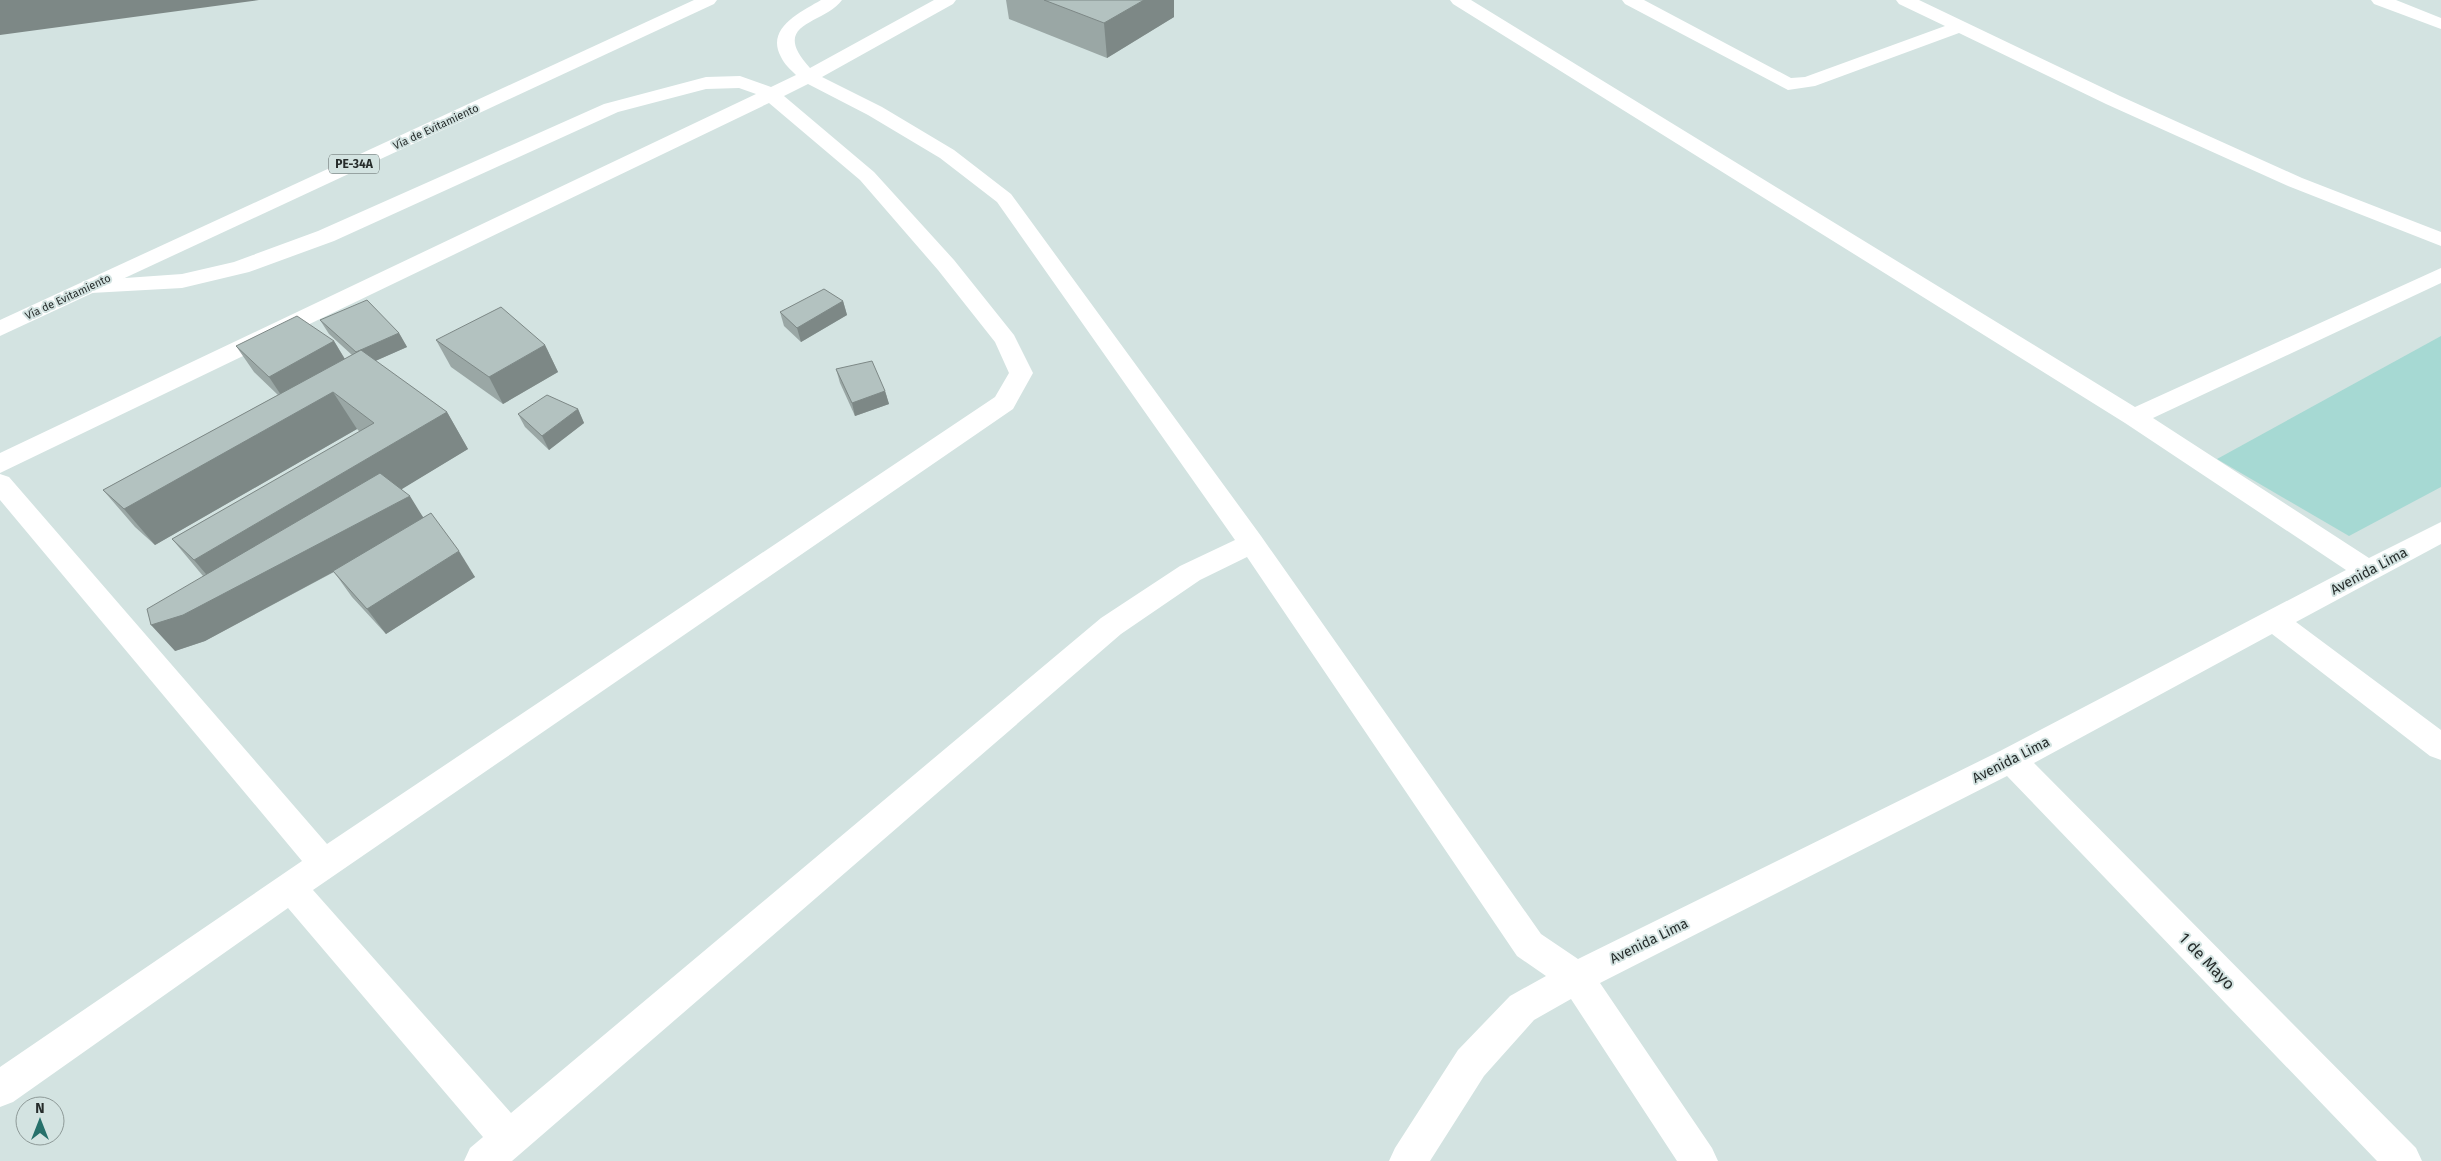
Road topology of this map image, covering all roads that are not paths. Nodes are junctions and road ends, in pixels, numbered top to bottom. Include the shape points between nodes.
1 (708, 0) edge
2 (833, 0) edge
3 (947, 0) edge
4 (1459, 0) edge
5 (1631, 0) edge
6 (1905, 0) edge
7 (1947, 0) edge
8 (2380, 0) edge
9 (1925, 9) junction
10 (2441, 24) edge
11 (1959, 27) junction
12 (808, 77) junction
13 (771, 95) junction
14 (2441, 240) edge
15 (2441, 275) edge
16 (91, 286) junction
17 (0, 329) edge
18 (2134, 417) junction
19 (0, 464) edge
20 (0, 483) edge
21 (2441, 532) edge
22 (1252, 543) junction
23 (2369, 570) junction
24 (2275, 621) junction
25 (2441, 747) edge
26 (2011, 760) junction
27 (324, 864) junction
28 (291, 888) junction
29 (1576, 977) junction
30 (0, 1089) edge
31 (508, 1138) junction
32 (483, 1161) edge
33 (1408, 1161) edge
34 (1699, 1161) edge
35 (2403, 1161) edge

1 - 16 main road, Vía de Evitamiento / PE-34A
2 - 12 main road via 794,23 786,40 790,56
3 - 12 main road
4 - 18 main road
5 - 11 main road via 1788,84 1808,82
6 - 9 main road
7 - 9 main road
8 - 10 main road
9 - 11 main road
11 - 14 main road via 2295,182
12 - 13 main road
12 - 22 main road via 876,111 947,154 1004,198
13 - 16 main road via 740,82 706,83 664,93 611,108 326,236 241,267 182,280
13 - 19 main road
13 - 27 main road via 867,176 946,265 1006,340 1021,373 1004,403
15 - 18 main road
16 - 17 main road, Vía de Evitamiento / PE-34A
18 - 23 main road
20 - 27 main road
21 - 23 main road, Avenida Lima
22 - 29 main road via 1529,946
22 - 31 main road via 1190,572 1111,626
23 - 24 main road, Avenida Lima
24 - 25 main road
24 - 26 main road, Avenida Lima
26 - 29 main road, Avenida Lima
26 - 35 main road, 1 de Mayo
27 - 28 main road
28 - 30 main road
28 - 31 main road
29 - 33 main road, Avenida Lima via 1522,1008 1471,1063
29 - 34 main road
31 - 32 main road

